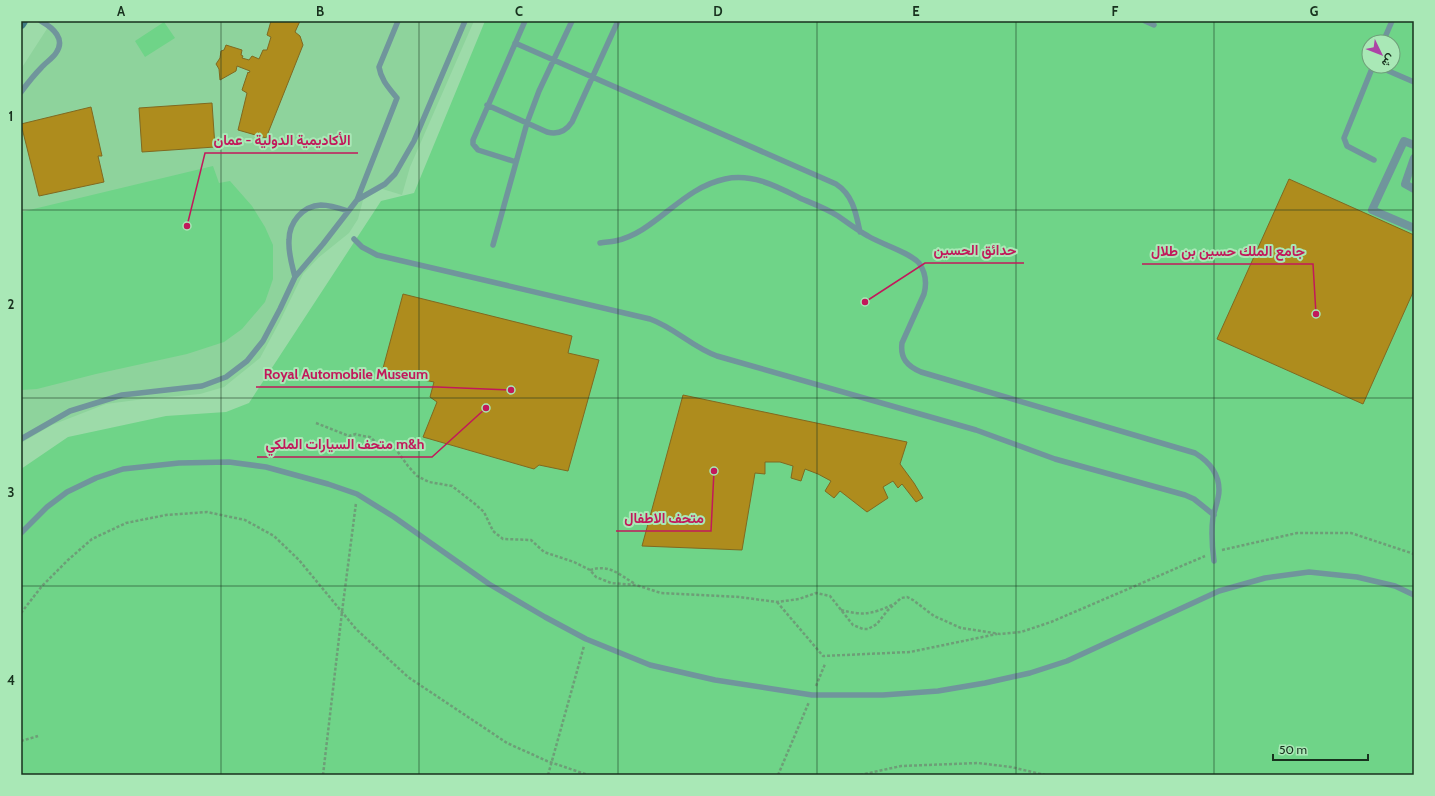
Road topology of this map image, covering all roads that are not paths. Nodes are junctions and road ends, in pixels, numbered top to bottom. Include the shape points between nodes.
1 (23, 21) edge
2 (41, 21) edge
3 (398, 21) edge
4 (465, 21) edge
5 (525, 21) edge
6 (572, 21) edge
7 (618, 21) edge
8 (1145, 21) edge
9 (1392, 21) edge
10 (21, 24) edge
11 (1154, 25) dead end
12 (1387, 34) edge
13 (515, 43) junction
14 (555, 60) junction
15 (1370, 74) edge
16 (1396, 74) edge
17 (592, 77) junction
18 (1414, 82) edge
19 (21, 92) edge
20 (487, 105) junction
21 (527, 123) junction
22 (1414, 145) edge
23 (1414, 158) edge
24 (1374, 160) dead end
25 (516, 162) junction
26 (1414, 189) edge
27 (357, 200) junction
28 (348, 211) junction
29 (1414, 228) edge
30 (860, 232) junction
31 (354, 239) dead end
32 (600, 243) dead end
33 (493, 245) dead end
34 (295, 277) junction
35 (21, 439) edge
36 (1214, 515) junction
37 (21, 533) edge
38 (1214, 560) dead end
39 (1414, 595) edge

1 - 10 main road
2 - 19 lane via 53,29 59,37 59,45 56,53
3 - 27 lane via 379,67 383,80 397,98
4 - 27 lane via 414,141 395,174 385,184
5 - 13 lane
6 - 14 lane
7 - 17 lane
8 - 11 lane
9 - 12 lane
13 - 14 lane
13 - 20 lane
14 - 17 lane
14 - 21 lane via 539,91
15 - 24 lane via 1344,138 1347,146
16 - 18 lane
17 - 21 lane via 572,122 564,131 553,134
17 - 30 lane via 836,184 850,198
20 - 21 lane
20 - 25 lane via 473,137 473,144 478,150
21 - 25 lane
22 - 29 street via 1404,141 1372,210
23 - 26 street via 1405,184
25 - 33 lane
27 - 28 lane
28 - 34 lane
28 - 34 lane via 320,205 306,210 296,218 289,240
30 - 32 lane via 829,212 770,184 736,178 714,182 694,192 647,226 616,241
30 - 36 lane via 911,257 918,262 926,277 924,294 902,343 905,362 910,366 921,372 1195,453 1210,464 1218,481 1219,490
31 - 36 lane via 377,255 650,319 669,327 701,349 718,356 968,428 1055,459 1185,495 1199,502
34 - 35 lane via 263,341 247,361 226,377 202,386 122,395 70,412
36 - 38 lane
37 - 39 lane via 47,507 67,492 123,469 153,465 229,462 266,467 357,494 490,584 586,639 650,665 715,680 812,695 883,695 938,691 1030,673 1067,661 1219,591 1266,578 1309,572 1357,577 1395,586

